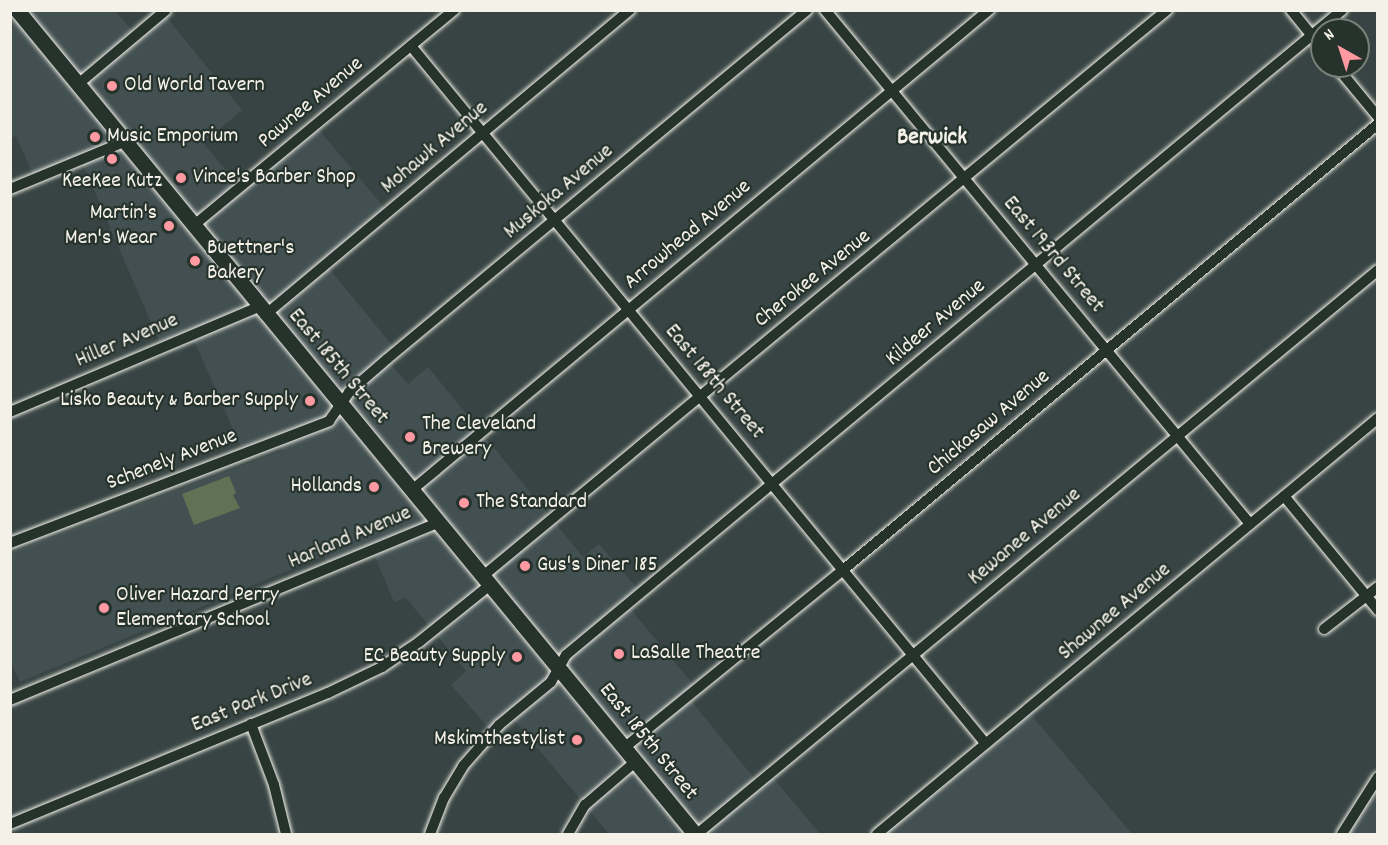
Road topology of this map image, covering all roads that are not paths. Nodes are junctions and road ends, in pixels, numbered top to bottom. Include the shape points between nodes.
1 (166, 10) edge
2 (454, 10) edge
3 (630, 10) edge
4 (807, 10) edge
5 (825, 10) edge
6 (989, 10) edge
7 (1167, 10) edge
8 (1291, 10) edge
9 (15, 13) edge
10 (1310, 34) edge
11 (1310, 38) edge
12 (411, 46) junction
13 (1346, 78) edge
14 (77, 85) junction
15 (892, 90) junction
16 (1377, 117) edge
17 (1377, 124) edge
18 (483, 133) junction
19 (124, 142) junction
20 (965, 180) junction
21 (10, 189) edge
22 (556, 220) junction
23 (193, 226) junction
24 (1036, 265) junction
25 (1377, 270) edge
26 (628, 310) junction
27 (262, 311) junction
28 (1107, 350) junction
29 (702, 396) junction
30 (339, 405) junction
31 (10, 412) edge
32 (1377, 418) edge
33 (1178, 434) junction
34 (773, 484) junction
35 (411, 490) junction
36 (1284, 496) junction
37 (438, 523) junction
38 (1250, 524) junction
39 (10, 543) edge
40 (843, 570) junction
41 (486, 581) junction
42 (1377, 587) edge
43 (1366, 596) junction
44 (1377, 610) edge
45 (1324, 629) dead end
46 (914, 655) junction
47 (559, 669) junction
48 (10, 700) edge
49 (251, 724) junction
50 (986, 744) junction
51 (624, 748) junction
52 (635, 762) junction
53 (1377, 777) edge
54 (10, 825) edge
55 (286, 834) edge
56 (430, 834) edge
57 (568, 834) edge
58 (696, 834) edge
59 (877, 834) edge
60 (1342, 834) edge

1 - 14 street
2 - 12 street, Pawnee Avenue
3 - 18 street, Mohawk Avenue
4 - 22 street, Muskoka Avenue
5 - 15 street, East 193rd Street
6 - 15 street, Arrowhead Avenue
7 - 20 street, Cherokee Avenue
8 - 10 street
9 - 14 street, East 185th Street
11 - 24 street, Kildeer Avenue
12 - 18 street, East 188th Street
12 - 23 street, Pawnee Avenue
13 - 16 street
14 - 19 street, East 185th Street
15 - 20 street, East 193rd Street
15 - 26 street, Arrowhead Avenue
17 - 28 street, Chickasaw Avenue
18 - 22 street, East 188th Street
18 - 27 street, Mohawk Avenue
19 - 21 street
19 - 23 street, East 185th Street
20 - 24 street, East 193rd Street
20 - 29 street, Cherokee Avenue
22 - 26 street, East 188th Street
22 - 30 street, Muskoka Avenue via 387,359
23 - 27 street, East 185th Street
24 - 28 street, East 193rd Street
24 - 34 street, Kildeer Avenue
25 - 33 street, Kewanee Avenue
26 - 29 street, East 188th Street
26 - 35 street, Arrowhead Avenue
27 - 30 street, East 185th Street
27 - 31 street, Hiller Avenue
28 - 33 street, East 193rd Street
28 - 40 street, Chickasaw Avenue
29 - 34 street, East 188th Street
29 - 41 street, Cherokee Avenue
30 - 35 street, East 185th Street
30 - 39 street, Schenely Avenue via 329,421
32 - 36 street, Shawnee Avenue
33 - 38 street, East 193rd Street
33 - 46 street, Kewanee Avenue
34 - 40 street, East 188th Street
34 - 47 street, Kildeer Avenue via 566,655
35 - 37 street, East 185th Street
36 - 38 street, Shawnee Avenue
36 - 43 street
37 - 41 street, East 185th Street
37 - 48 street, Harland Avenue
38 - 50 street, Shawnee Avenue
40 - 46 street, East 188th Street
40 - 51 street, Chickasaw Avenue
41 - 47 street, East 185th Street
41 - 49 street, East Park Drive via 419,642 382,667
42 - 43 street
43 - 44 street
43 - 45 street
46 - 50 street, East 188th Street
46 - 58 street, Kewanee Avenue
47 - 51 street, East 185th Street
47 - 56 street, Kildeer Avenue via 551,682 499,725 464,766 444,798
49 - 54 street, East Park Drive
49 - 55 street via 274,785
50 - 59 street, Shawnee Avenue
51 - 52 street, East 185th Street
52 - 57 street via 585,806
52 - 58 street, East 185th Street
53 - 60 street

